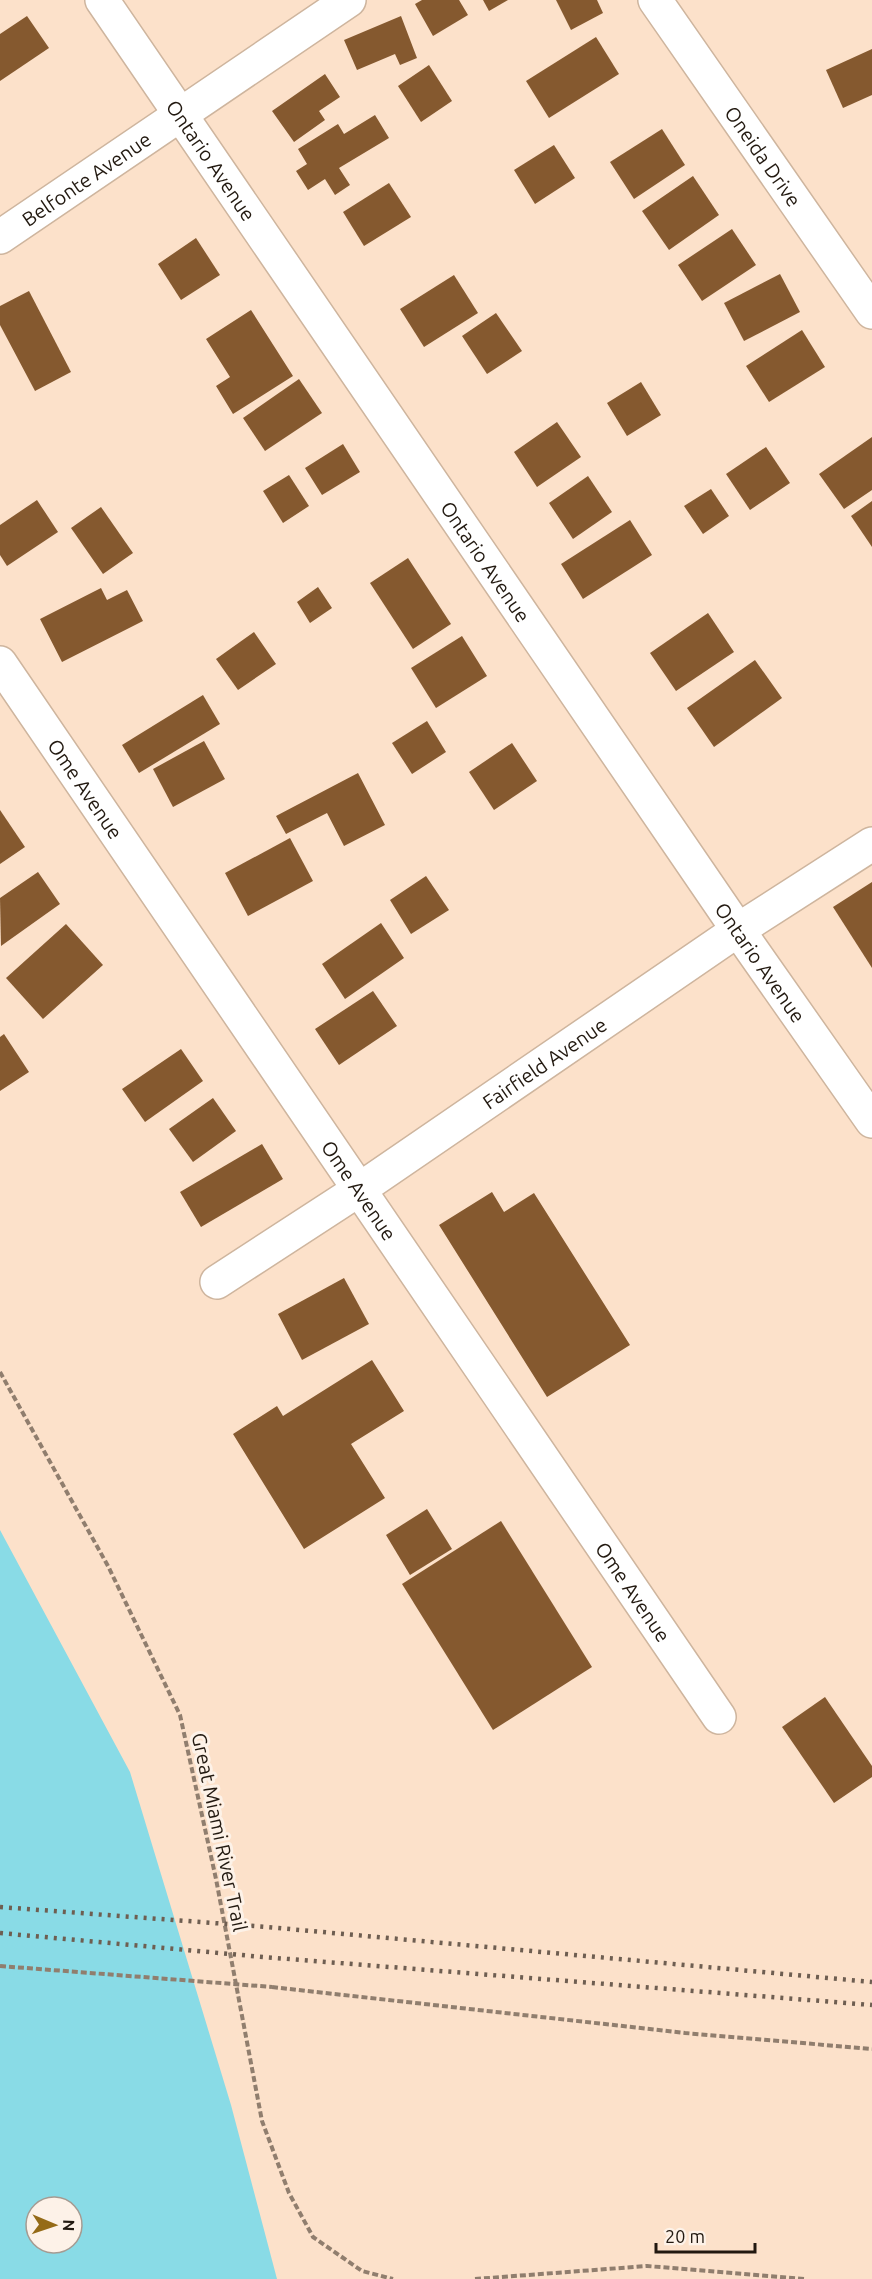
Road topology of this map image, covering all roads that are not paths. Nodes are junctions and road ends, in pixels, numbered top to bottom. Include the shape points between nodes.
1 (102, 0) edge
2 (349, 0) edge
3 (655, 0) edge
4 (179, 114) junction
5 (0, 237) edge
6 (872, 312) edge
7 (0, 663) edge
8 (872, 844) edge
9 (738, 930) junction
10 (872, 1121) edge
11 (360, 1190) junction
12 (217, 1282) dead end
13 (719, 1717) dead end

1 - 4 street, Ontario Avenue
2 - 4 street, Belfonte Avenue
3 - 6 street, Oneida Drive
4 - 5 street, Belfonte Avenue
4 - 9 street, Ontario Avenue
7 - 11 street, Ome Avenue
8 - 9 street, Fairfield Avenue
9 - 10 street, Ontario Avenue
9 - 11 street, Fairfield Avenue
11 - 12 street, Fairfield Avenue
11 - 13 street, Ome Avenue

